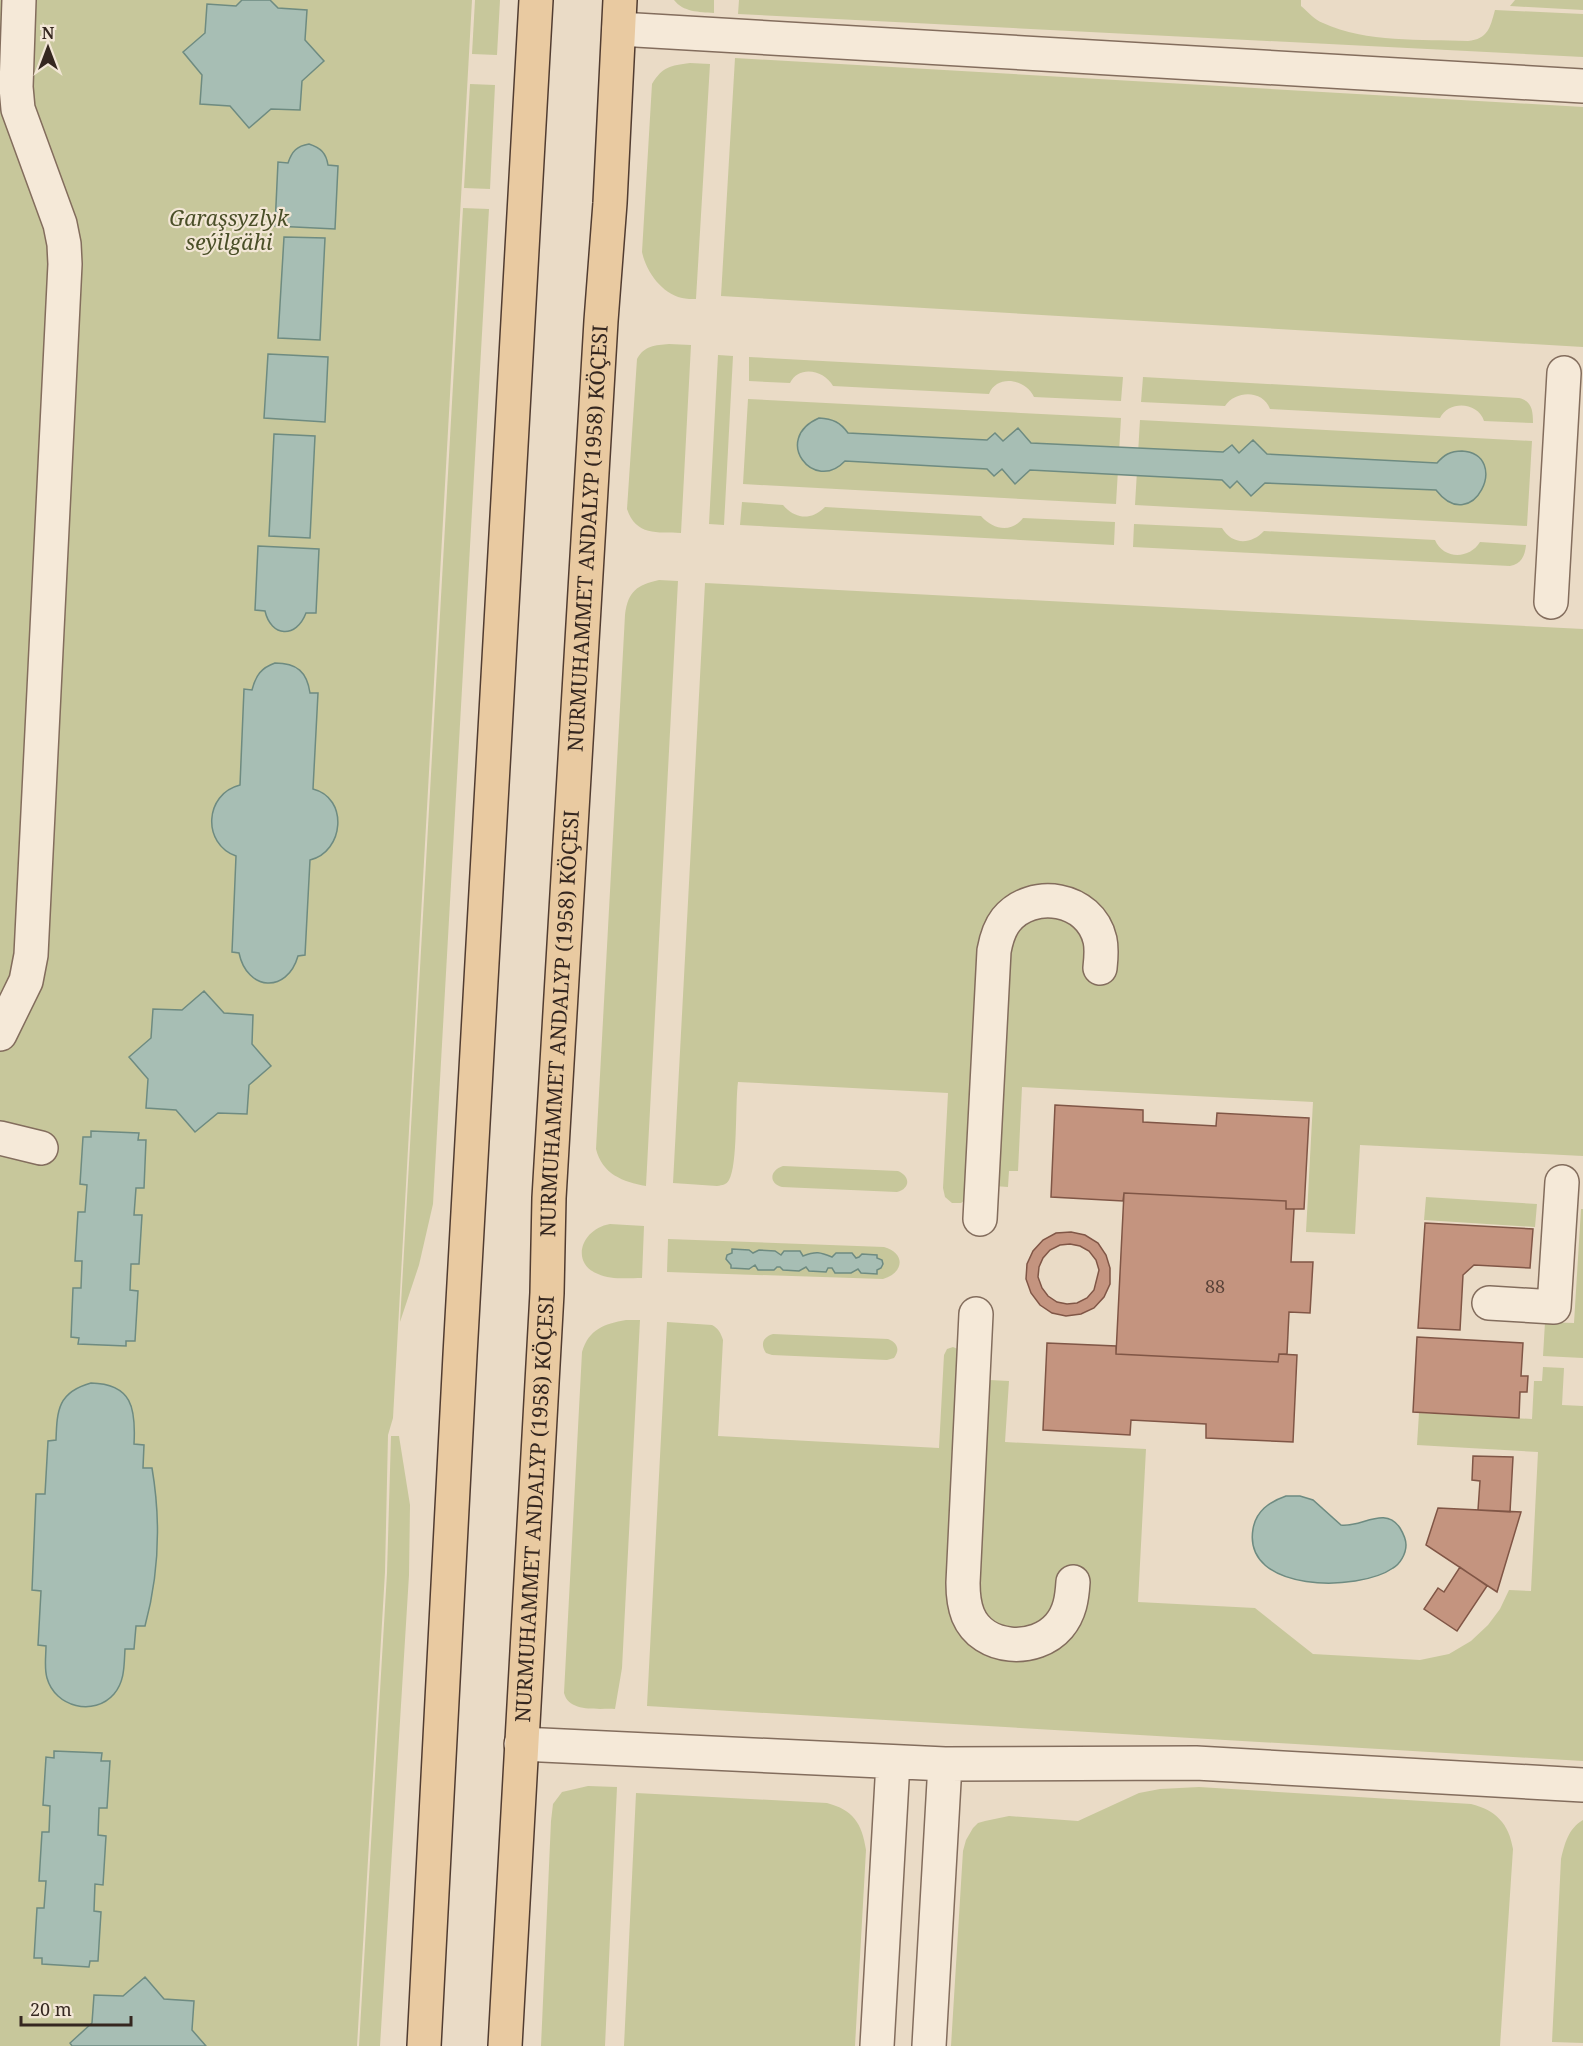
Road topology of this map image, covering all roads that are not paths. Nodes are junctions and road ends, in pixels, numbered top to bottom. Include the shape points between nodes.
1 (19, 0) edge
2 (536, 0) edge
3 (619, 15) edge
4 (1583, 86) edge
5 (1564, 373) dead end
6 (1551, 602) dead end
7 (1100, 968) dead end
8 (0, 1034) edge
9 (0, 1138) edge
10 (41, 1148) dead end
11 (1562, 1182) dead end
12 (980, 1219) dead end
13 (1489, 1303) dead end
14 (976, 1314) dead end
15 (1073, 1582) dead end
16 (521, 1744) junction
17 (893, 1762) junction
18 (945, 1764) junction
19 (1583, 1785) edge
20 (424, 2046) edge
21 (505, 2046) edge
22 (877, 2046) edge
23 (929, 2046) edge

1 - 8 street via 16,98 60,224 65,264 31,956 26,981
2 - 20 main road
3 - 4 street
3 - 16 main road, NURMUHAMMET ANDALYP (1958) KÖÇESI
5 - 6 street
7 - 12 street via 1100,939 1094,927 1085,915 1059,901 1043,900 1017,910 997,936
9 - 10 street
11 - 13 street via 1554,1307
14 - 15 street via 963,1583 969,1618 980,1631 1008,1644 1025,1645 1040,1640 1060,1625 1068,1612
16 - 17 street
16 - 21 main road, NURMUHAMMET ANDALYP (1958) KÖÇESI
17 - 18 street
17 - 22 street
18 - 19 street via 1196,1762
18 - 23 street

